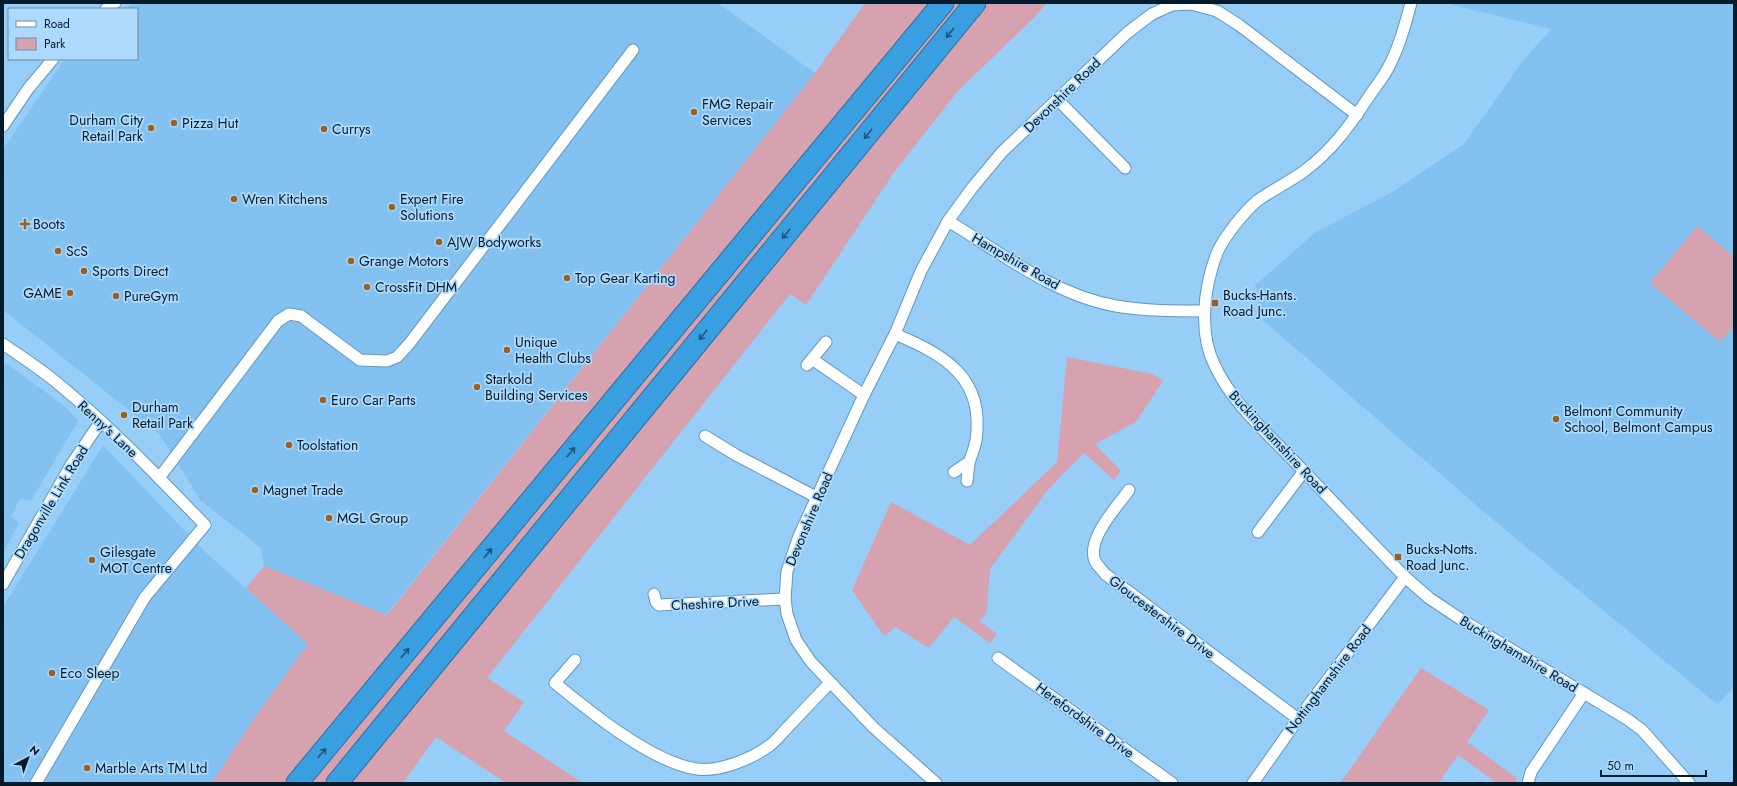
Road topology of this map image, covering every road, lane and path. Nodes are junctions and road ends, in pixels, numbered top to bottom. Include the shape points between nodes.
1 (942, 3) edge
2 (975, 3) edge
3 (1412, 3) edge
4 (1202, 4) edge
5 (632, 50) dead end
6 (52, 60) edge
7 (1057, 99) junction
8 (1357, 115) junction
9 (3, 126) edge
10 (1126, 168) dead end
11 (948, 221) junction
12 (1204, 311) junction
13 (895, 334) junction
14 (826, 342) dead end
15 (3, 344) edge
16 (864, 395) junction
17 (101, 421) junction
18 (705, 436) dead end
19 (969, 462) junction
20 (1304, 471) junction
21 (954, 472) dead end
22 (159, 478) junction
23 (967, 481) dead end
24 (1129, 490) dead end
25 (816, 497) junction
26 (1258, 532) dead end
27 (1405, 577) junction
28 (3, 584) edge
29 (654, 594) dead end
30 (785, 599) junction
31 (998, 658) dead end
32 (575, 660) dead end
33 (830, 683) junction
34 (1584, 693) junction
35 (1298, 719) junction
36 (929, 781) edge
37 (36, 783) edge
38 (297, 783) edge
39 (337, 783) edge
40 (1172, 783) edge
41 (1253, 783) edge
42 (1528, 783) edge
43 (1689, 783) edge

38 -> 1 highway
2 -> 39 highway
3 - 8 street, Buckinghamshire Road via 1388,68
4 - 7 street, Devonshire Road via 1172,5 1152,14
4 - 8 street, Devonshire Road via 1239,25
5 - 22 street via 410,344 397,357 387,361 360,360 301,316 289,314 278,321
6 - 9 street via 28,89
7 - 10 street
7 - 11 street, Devonshire Road via 1002,152
8 - 12 street, Buckinghamshire Road via 1334,145 1303,172 1256,203 1232,229 1218,252 1210,276
11 - 12 street, Hampshire Road via 1045,281 1083,297 1116,306
11 - 13 street, Devonshire Road via 921,271
12 - 20 street, Buckinghamshire Road via 1209,353 1215,367 1253,418
13 - 16 street, Devonshire Road
13 - 19 street via 937,354 954,367 968,385 975,401 978,418 976,441
14 - 16 street via 810,362
15 - 17 street, Renny's Lane via 62,386
16 - 25 street, Devonshire Road
17 - 22 street, Renny's Lane
17 - 28 street, Dragonville Link Road via 71,466
18 - 25 street
19 - 21 street
19 - 23 street
20 - 26 street
20 - 27 street, Buckinghamshire Road
22 - 37 street, Renny's Lane via 205,525 145,597
24 - 35 street, Gloucestershire Drive via 1096,540 1095,560 1104,574
25 - 30 street, Devonshire Road via 787,571
27 - 34 street, Buckinghamshire Road via 1429,598 1462,620
27 - 35 street, Nottinghamshire Road
29 - 30 street, Cheshire Drive via 659,605
30 - 33 street, Devonshire Road via 796,640
31 - 40 street, Herefordshire Drive
32 - 33 street via 555,683 628,738 677,764 698,770 739,762 770,745
33 - 36 street, Devonshire Road
34 - 42 street via 1531,772
34 - 43 street, Buckinghamshire Road via 1642,730
35 - 41 street, Nottinghamshire Road

